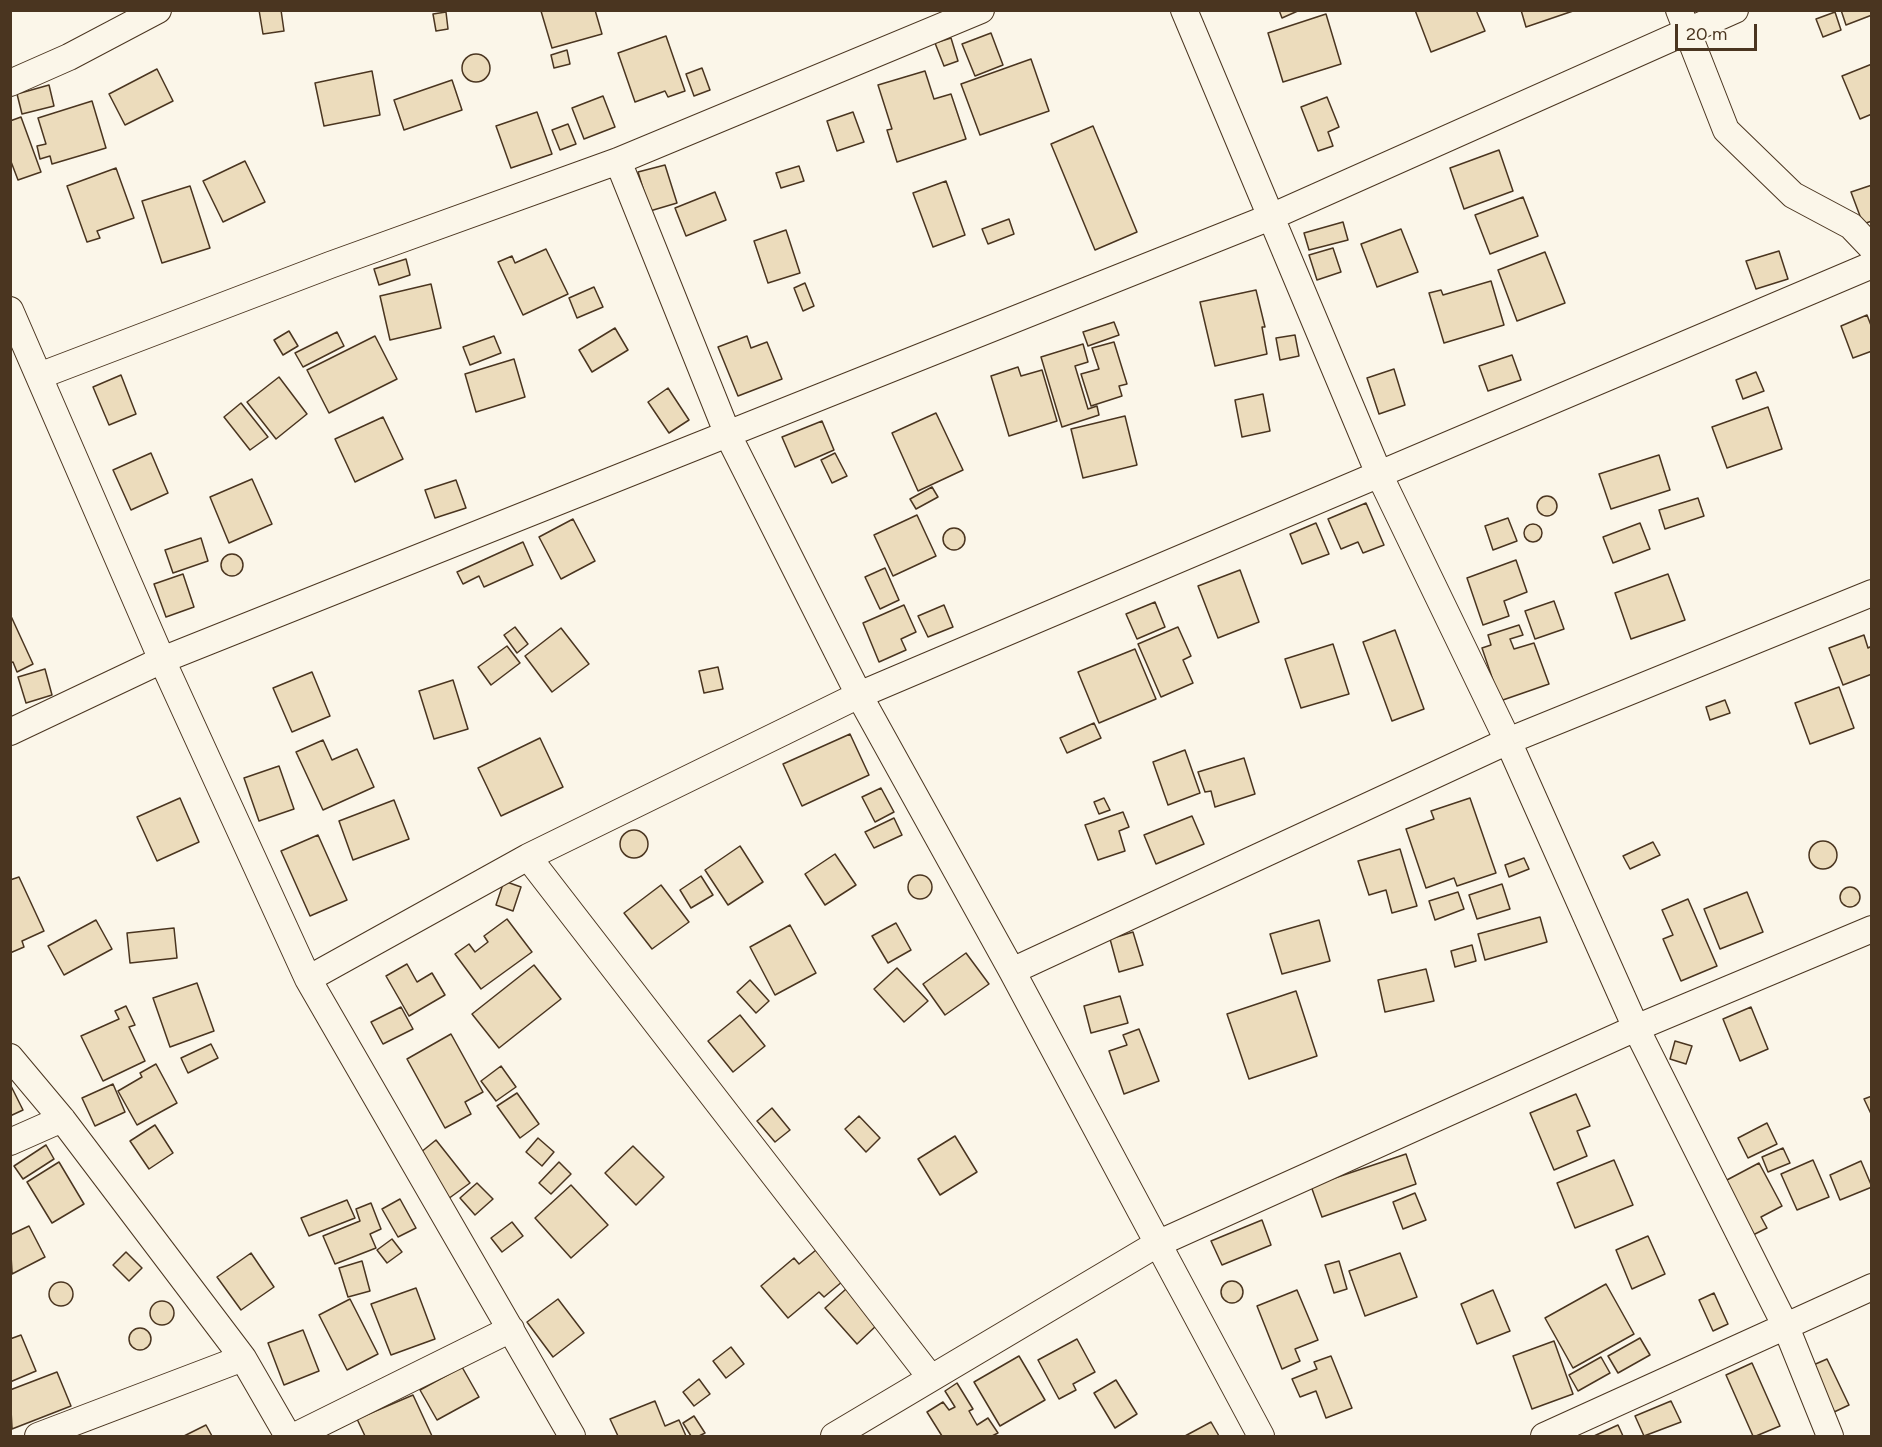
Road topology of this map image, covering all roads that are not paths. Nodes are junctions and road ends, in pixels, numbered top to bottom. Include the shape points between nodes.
1 (158, 10) edge
2 (981, 10) edge
3 (1184, 10) edge
4 (1735, 10) edge
5 (1684, 21) edge
6 (10, 83) edge
7 (618, 161) junction
8 (1273, 216) junction
9 (1872, 249) edge
10 (1872, 265) edge
11 (10, 310) edge
12 (39, 376) junction
13 (728, 435) junction
14 (1379, 474) junction
15 (1872, 593) edge
16 (162, 660) junction
17 (859, 695) junction
18 (10, 732) edge
19 (1508, 741) junction
20 (528, 857) junction
21 (1872, 929) edge
22 (1012, 970) junction
23 (308, 980) junction
24 (1636, 1028) junction
25 (10, 1057) edge
26 (62, 1119) junction
27 (10, 1142) edge
28 (1157, 1244) junction
29 (1872, 1287) edge
30 (1786, 1326) junction
31 (511, 1329) junction
32 (243, 1358) junction
33 (931, 1378) junction
34 (38, 1437) edge
35 (288, 1437) edge
36 (295, 1437) edge
37 (572, 1437) edge
38 (834, 1437) edge
39 (1261, 1437) edge
40 (1544, 1437) edge
41 (1830, 1437) edge

1 - 6 street
2 - 7 street
3 - 8 street
4 - 5 street
5 - 8 street
5 - 9 street via 1726,130 1793,195 1851,226
7 - 12 street via 330,264
7 - 13 street
8 - 13 street
8 - 14 street
10 - 14 street
11 - 12 street
12 - 16 street
13 - 16 street
13 - 17 street
14 - 17 street
14 - 19 street
15 - 19 street
16 - 18 street
16 - 23 street
17 - 20 street
17 - 22 street
19 - 22 street
19 - 24 street
20 - 23 street
20 - 33 street
21 - 24 street
22 - 28 street
23 - 31 street
24 - 28 street
24 - 30 street
25 - 26 street
26 - 27 street
26 - 32 street
28 - 33 street
28 - 39 street
29 - 30 street
30 - 40 street
30 - 41 street
31 - 36 street
31 - 37 street
32 - 34 street
32 - 35 street
33 - 38 street

